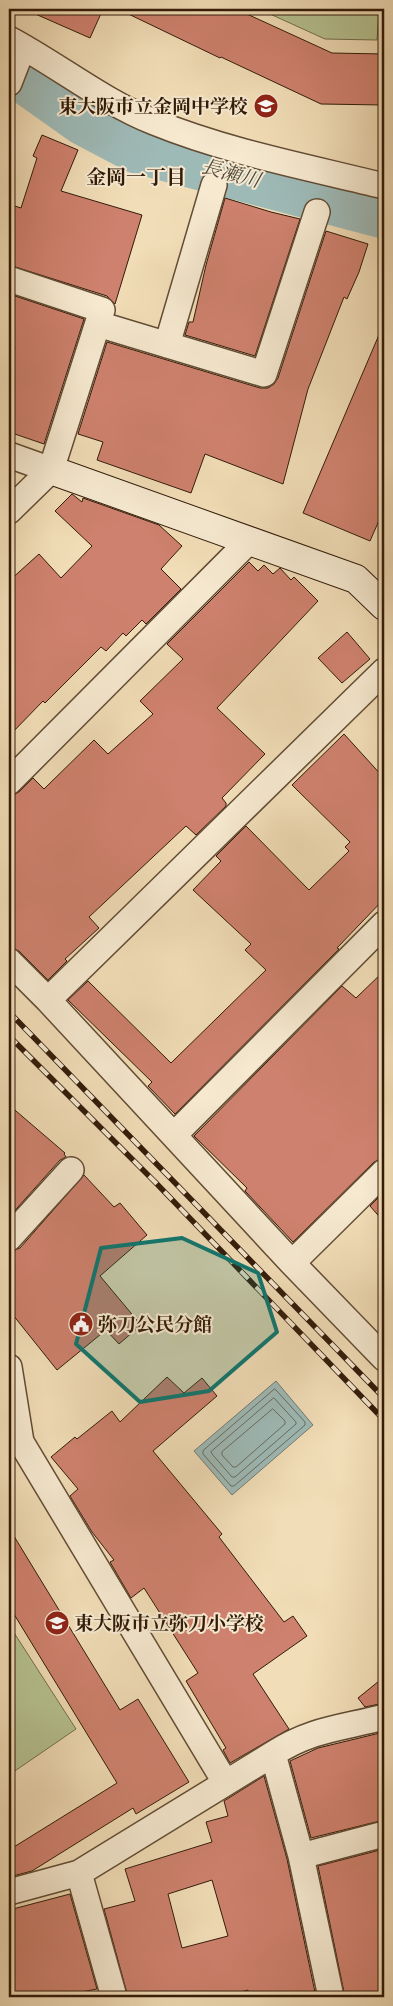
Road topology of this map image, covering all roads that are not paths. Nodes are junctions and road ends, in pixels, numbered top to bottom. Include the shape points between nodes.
1 (13, 62) edge
2 (214, 185) dead end
3 (384, 186) edge
4 (317, 212) dead end
5 (9, 279) edge
6 (98, 324) junction
7 (167, 345) junction
8 (9, 456) edge
9 (51, 470) junction
10 (9, 511) edge
11 (249, 541) junction
12 (384, 606) edge
13 (384, 671) edge
14 (9, 782) edge
15 (384, 924) edge
16 (9, 961) edge
17 (48, 1000) junction
18 (174, 1135) junction
19 (71, 1170) dead end
20 (384, 1172) edge
21 (9, 1238) edge
22 (292, 1263) junction
23 (384, 1358) edge
24 (9, 1367) edge
25 (15, 1445) edge
26 (384, 1716) edge
27 (272, 1754) junction
28 (224, 1782) junction
29 (384, 1834) edge
30 (301, 1856) junction
31 (79, 1873) junction
32 (9, 1892) edge
33 (114, 1997) edge
34 (331, 1997) edge

1 - 3 street via 210,142
2 - 7 street
4 - 7 street via 264,374
5 - 6 street via 102,310
6 - 7 street
6 - 9 street
8 - 9 street
9 - 10 street
9 - 11 street
11 - 12 street via 356,578
11 - 14 street
13 - 17 street
15 - 18 street
16 - 17 street
17 - 18 street
18 - 22 street
19 - 21 street
20 - 22 street
22 - 23 street
24 - 25 street
25 - 28 street
26 - 27 street via 321,1730
27 - 28 street
27 - 30 street
28 - 31 street
29 - 30 street
30 - 34 street
31 - 32 street
31 - 33 street

